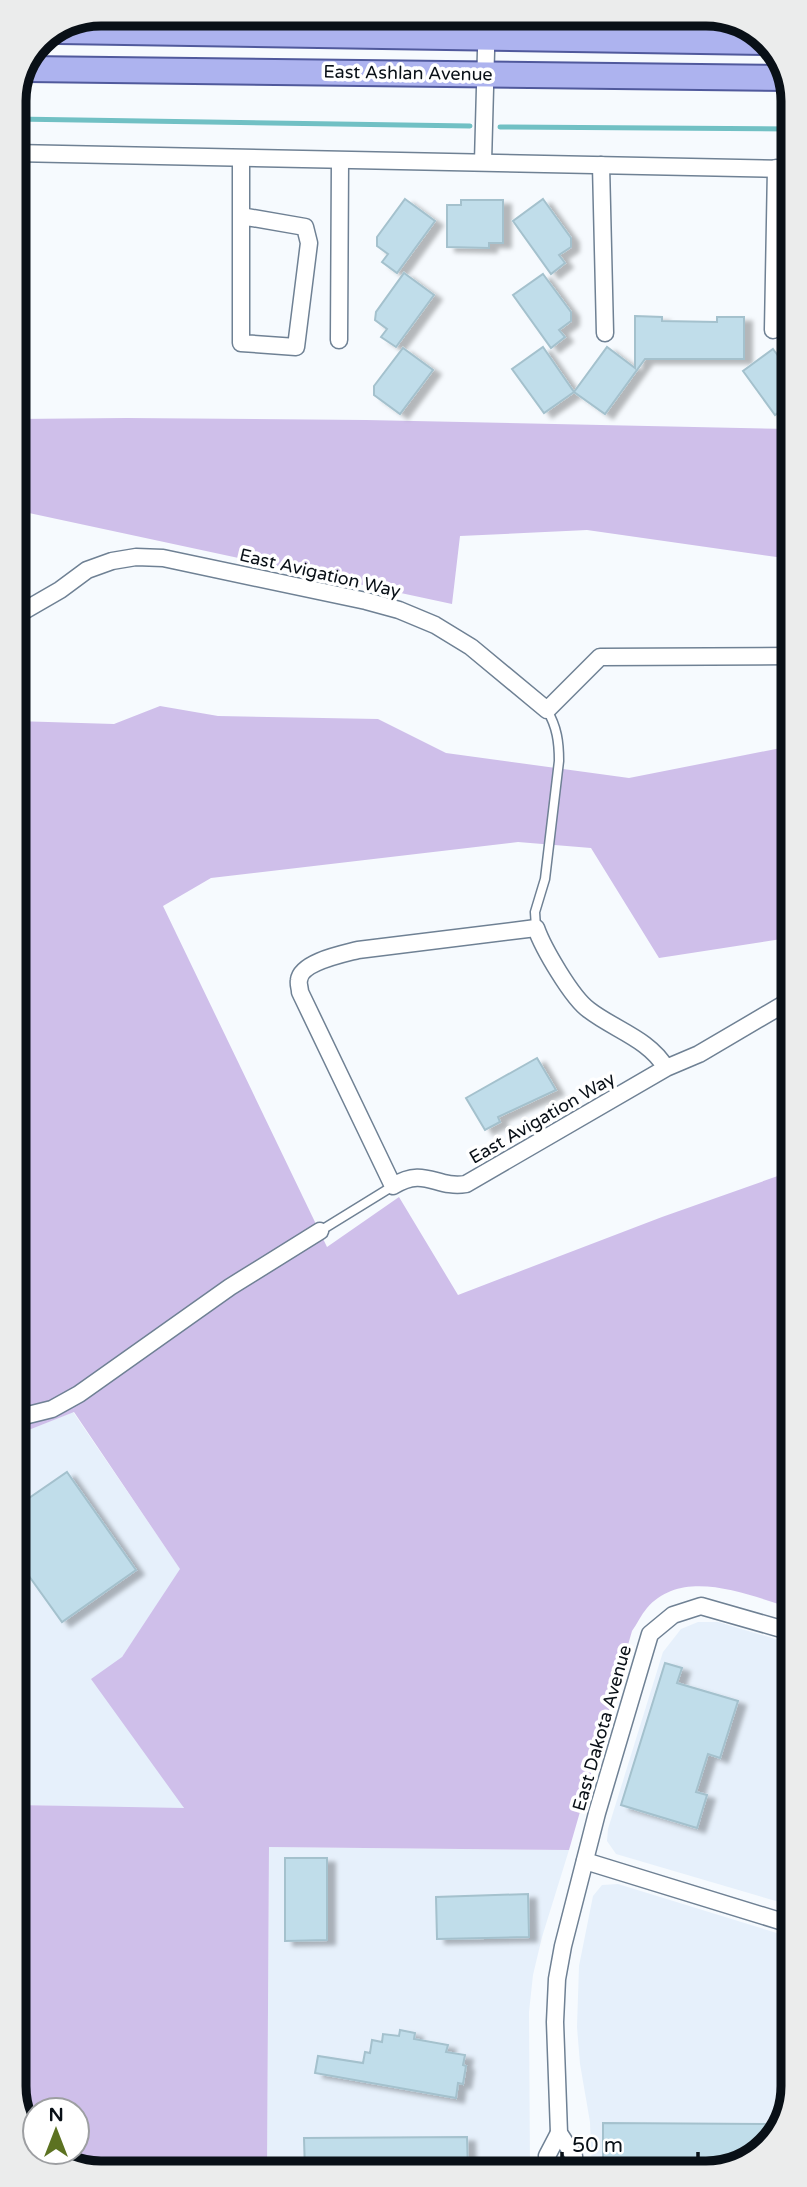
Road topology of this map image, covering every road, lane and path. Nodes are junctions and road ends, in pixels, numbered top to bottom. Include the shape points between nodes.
1 (487, 26) edge
2 (77, 31) edge
3 (750, 41) edge
4 (34, 69) edge
5 (485, 73) junction
6 (777, 78) edge
7 (26, 153) edge
8 (241, 159) junction
9 (340, 161) junction
10 (483, 162) junction
11 (601, 165) junction
12 (781, 168) edge
13 (781, 200) edge
14 (241, 216) junction
15 (773, 330) dead end
16 (606, 333) dead end
17 (339, 340) dead end
18 (26, 609) edge
19 (781, 656) edge
20 (547, 710) junction
21 (537, 928) junction
22 (781, 1006) edge
23 (667, 1068) junction
24 (393, 1185) junction
25 (320, 1231) joint
26 (26, 1416) edge
27 (781, 1629) edge
28 (585, 1861) junction
29 (781, 1921) edge
30 (559, 2133) junction
31 (547, 2161) edge
32 (574, 2161) edge

1 - 2 main road, East Ashlan Avenue
1 - 3 main road, East Ashlan Avenue
1 - 5 street
4 - 5 main road, East Ashlan Avenue
5 - 6 main road, East Ashlan Avenue
5 - 10 street
7 - 8 street
8 - 9 street
8 - 14 street
9 - 10 street
9 - 17 street
10 - 11 street
11 - 12 street
11 - 16 street
13 - 15 street
14 - 14 street via 241,344 296,347 309,243 305,227
18 - 20 street, East Avigation Way via 87,570 136,557 163,558 399,610 471,647
19 - 20 street via 600,657
20 - 21 lane via 555,723 559,761 545,879 535,912
21 - 23 street via 578,1002 650,1047
21 - 24 street via 347,953 304,969 298,979 300,992
22 - 23 street, East Avigation Way
23 - 24 street, East Avigation Way via 467,1184 406,1177
24 - 25 lane, East Avigation Way
25 - 26 street, East Avigation Way via 230,1287 79,1394 52,1409
27 - 28 street, East Dakota Avenue via 701,1606 673,1615 650,1634
28 - 29 street
28 - 30 street, East Dakota Avenue via 557,1979
30 - 31 street, East Dakota Avenue
30 - 32 street, East Dakota Avenue

